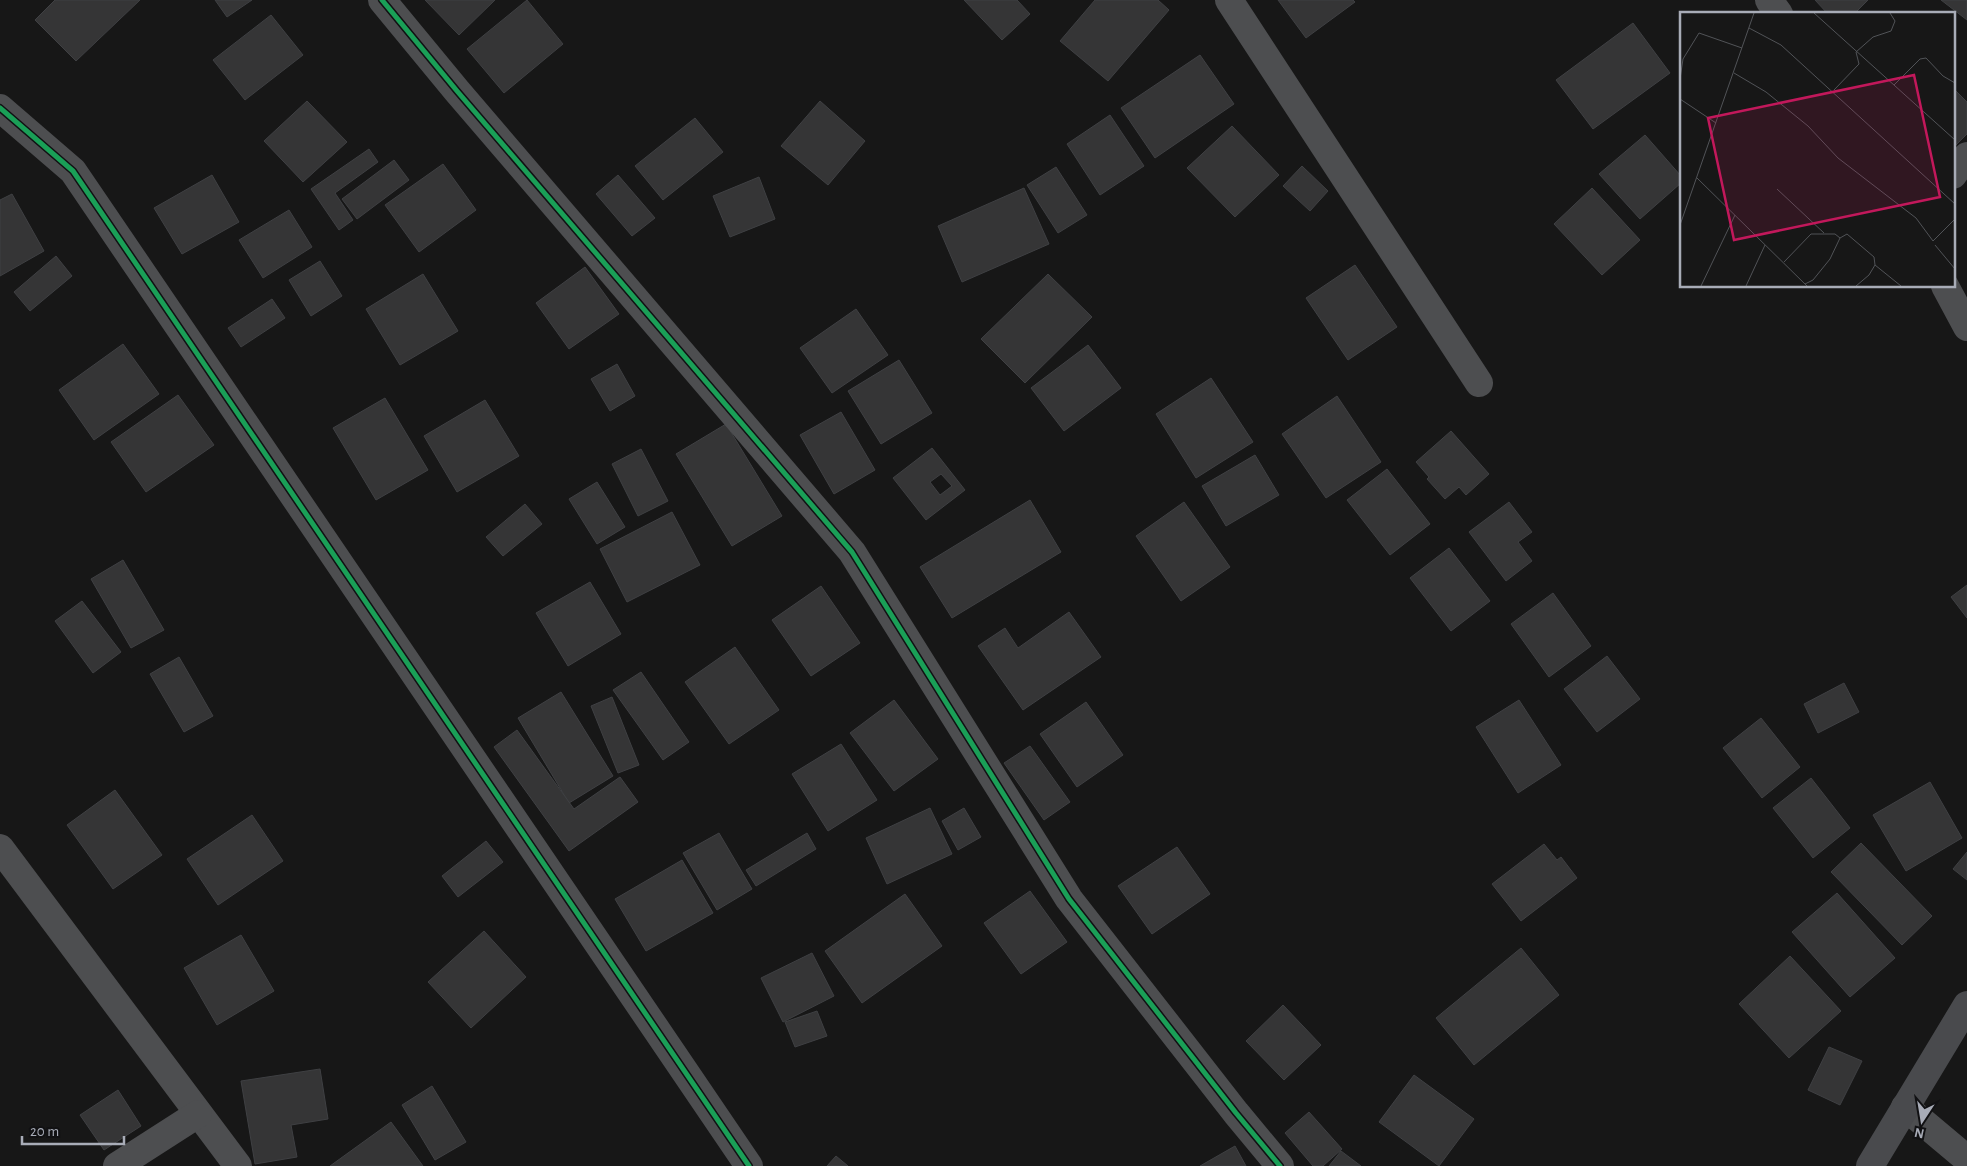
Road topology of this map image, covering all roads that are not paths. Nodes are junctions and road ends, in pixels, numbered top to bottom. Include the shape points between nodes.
1 (382, 0) edge
2 (1229, 0) edge
3 (1769, 0) edge
4 (1778, 12) edge
5 (0, 108) edge
6 (1967, 156) edge
7 (1954, 174) edge
8 (1946, 288) edge
9 (1967, 327) edge
10 (1479, 384) dead end
11 (0, 848) edge
12 (1967, 1005) edge
13 (1905, 1107) junction
14 (198, 1114) junction
15 (1967, 1159) edge
16 (117, 1166) edge
17 (238, 1166) edge
18 (749, 1166) edge
19 (1280, 1166) edge
20 (1870, 1166) edge

1 - 19 street via 852,552 1069,900
2 - 10 street
3 - 4 street
5 - 18 street via 73,171
6 - 7 street
8 - 9 street
11 - 14 street
12 - 13 main road
13 - 15 street
13 - 20 main road
14 - 16 street
14 - 17 street

